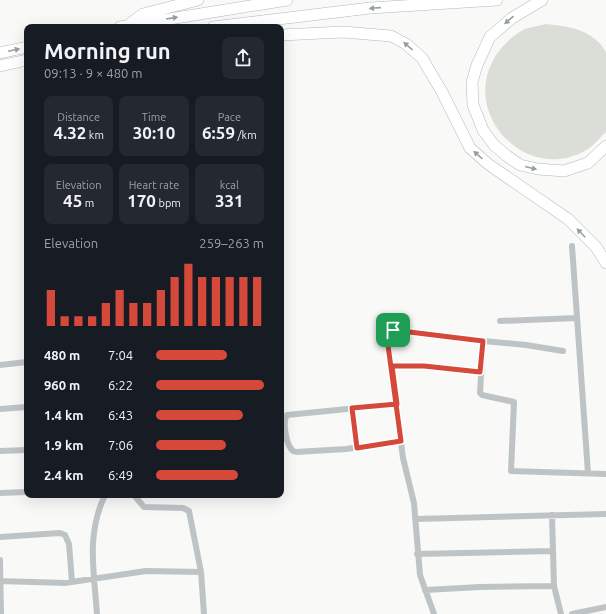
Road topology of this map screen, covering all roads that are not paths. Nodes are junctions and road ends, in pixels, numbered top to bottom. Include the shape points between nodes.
1 (198, 0) edge
2 (287, 0) edge
3 (497, 0) edge
4 (542, 0) edge
5 (127, 24) edge
6 (137, 24) edge
7 (238, 24) edge
8 (284, 35) edge
9 (24, 49) edge
10 (0, 53) edge
11 (24, 61) edge
12 (0, 66) edge
13 (606, 146) edge
14 (572, 246) dead end
15 (606, 262) edge
16 (577, 318) junction
17 (500, 321) dead end
18 (483, 341) junction
19 (563, 351) dead end
20 (24, 362) edge
21 (0, 364) edge
22 (392, 366) junction
23 (480, 372) junction
24 (397, 404) junction
25 (24, 407) edge
26 (352, 408) junction
27 (0, 409) edge
28 (401, 441) junction
29 (357, 448) junction
30 (24, 450) edge
31 (0, 451) edge
32 (588, 473) junction
33 (606, 474) edge
34 (24, 492) edge
35 (0, 493) edge
36 (104, 498) edge
37 (136, 498) edge
38 (606, 514) edge
39 (552, 515) junction
40 (415, 519) junction
41 (0, 537) edge
42 (552, 551) junction
43 (417, 554) junction
44 (0, 560) edge
45 (201, 572) junction
46 (94, 579) junction
47 (0, 582) edge
48 (72, 582) junction
49 (554, 586) junction
50 (425, 590) junction
51 (606, 607) edge
52 (1, 614) edge
53 (97, 614) edge
54 (204, 614) edge
55 (434, 614) edge
56 (561, 614) edge
57 (572, 614) edge

1 - 5 highway via 143,14
6 -> 2 highway
3 -> 7 highway via 370,8
4 -> 13 highway via 512,18 490,37 472,82 473,105 494,145 520,165 564,171 588,163
15 -> 8 highway via 596,247 568,219 488,164 470,148 422,58 406,44 391,36 343,32
10 -> 9 highway
11 - 12 highway
14 - 16 street
16 - 17 street
16 - 32 street
18 - 19 street
18 - 22 street via 389,330 387,338
18 - 23 street
20 - 21 street
22 - 23 street via 424,366
22 - 24 street
23 - 32 street via 482,395 514,402 511,471
24 - 26 street
24 - 28 street
25 - 27 street
26 - 29 street
26 - 29 street via 287,415 285,421 289,448 296,452
28 - 29 street
28 - 40 street via 412,490
30 - 31 street
32 - 33 street
34 - 35 street
36 - 46 street via 92,538
37 - 45 street via 144,508 183,508 189,511
38 - 39 street
39 - 40 street
39 - 42 street
40 - 43 street
41 - 48 street via 60,533 65,535 69,544
42 - 43 street
42 - 49 street
43 - 50 street
44 - 47 street
45 - 46 street via 146,571
45 - 54 street
46 - 48 street
46 - 53 street
47 - 48 street
47 - 52 street
49 - 50 street
49 - 56 street
50 - 55 street
51 - 57 street

